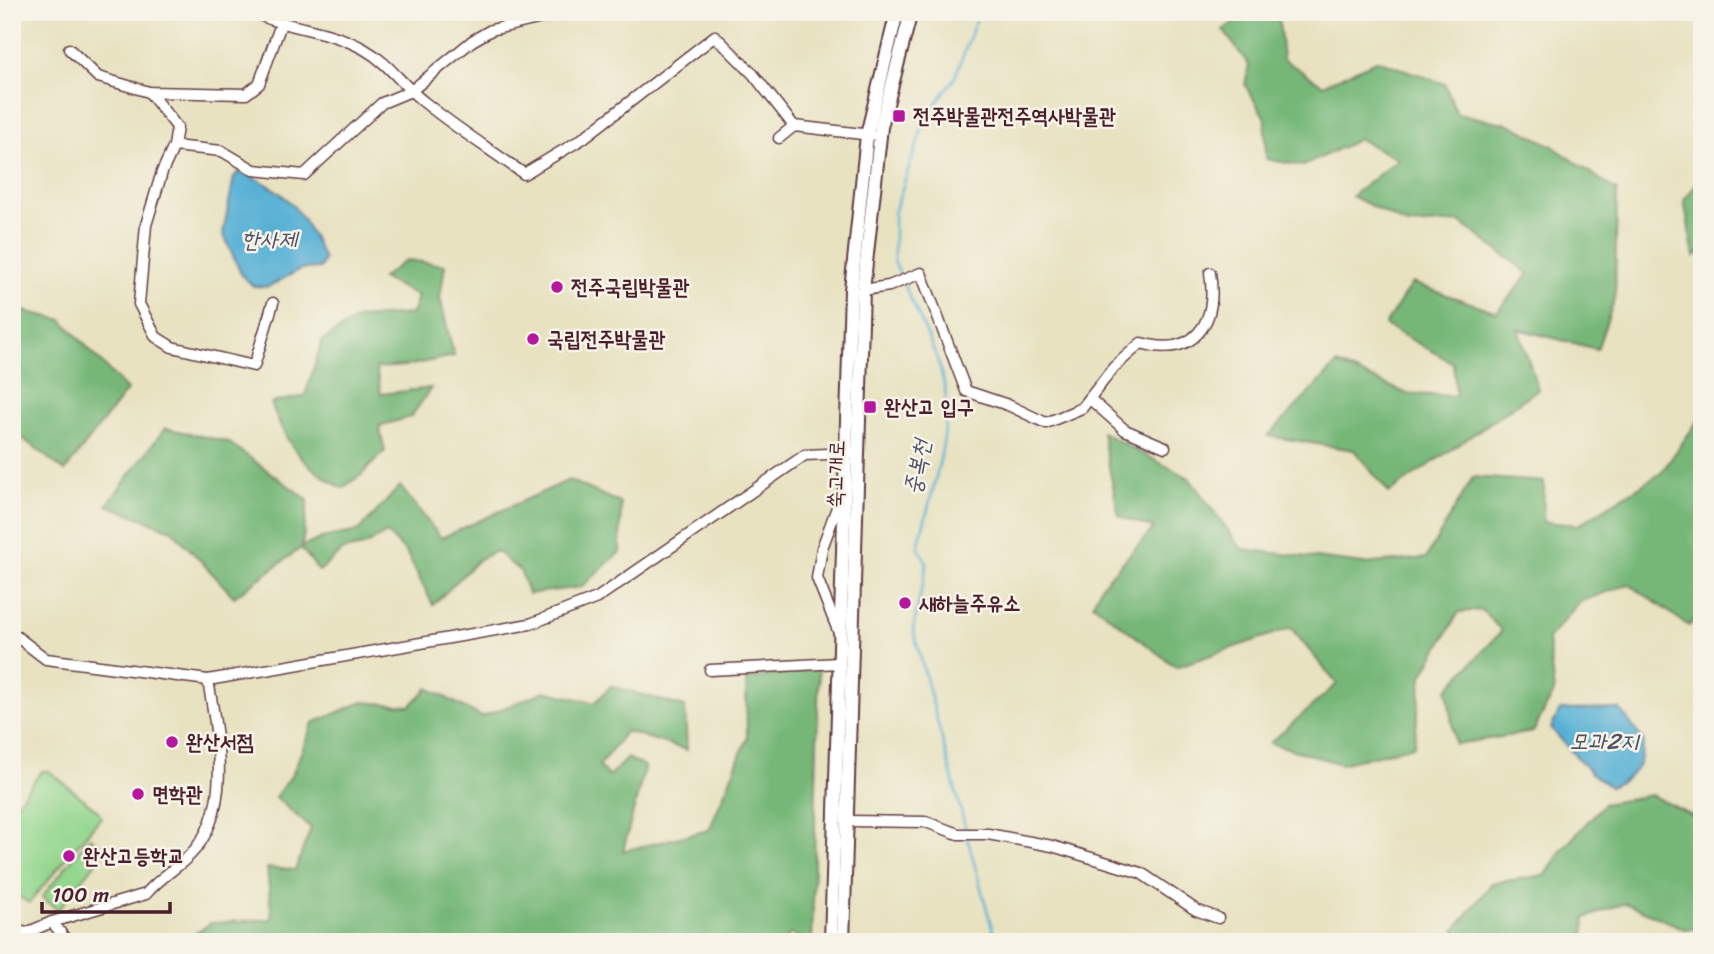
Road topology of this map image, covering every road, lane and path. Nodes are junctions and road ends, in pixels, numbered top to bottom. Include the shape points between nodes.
1 (260, 12) edge
2 (568, 12) edge
3 (897, 12) edge
4 (911, 12) edge
5 (1677, 12) edge
6 (1702, 13) edge
7 (281, 24) junction
8 (69, 49) dead end
9 (411, 91) junction
10 (149, 92) junction
11 (794, 126) junction
12 (874, 136) junction
13 (779, 138) dead end
14 (174, 146) junction
15 (1210, 273) dead end
16 (863, 290) junction
17 (273, 303) dead end
18 (1090, 399) junction
19 (1165, 447) dead end
20 (850, 453) junction
21 (844, 491) junction
22 (12, 633) edge
23 (839, 633) junction
24 (839, 663) junction
25 (710, 670) dead end
26 (208, 680) junction
27 (846, 821) junction
28 (1218, 918) dead end
29 (52, 922) junction
30 (12, 929) edge
31 (68, 942) edge
32 (831, 942) edge
33 (843, 942) edge

1 - 7 street
2 - 9 street via 491,30
3 - 12 street, 쑥고개로
4 - 12 street, 쑥고개로
5 - 6 street
7 - 9 street via 316,29 365,49 397,73
7 - 10 street via 259,83 246,94
8 - 10 street via 98,77
9 - 11 street via 524,174 582,139 715,36
9 - 14 street via 382,103 304,176 254,170 222,151
10 - 14 street via 177,127
11 - 12 street
11 - 13 street
12 - 16 street, 쑥고개로
12 - 20 street, 쑥고개로 via 851,290
14 - 17 street via 146,225 139,304 156,337 172,347 254,366
15 - 18 street via 1209,316 1199,333 1181,346 1160,348 1141,343 1114,367
16 - 18 street via 890,286 921,273 966,391 1046,423 1082,408
16 - 20 street, 쑥고개로
18 - 19 street via 1125,430
20 - 21 street, 쑥고개로
20 - 26 street via 805,455 597,598 530,624
20 - 27 street, 쑥고개로
21 - 23 street, 쑥고개로
21 - 23 street via 822,548 817,578
22 - 26 street via 46,659
23 - 24 street, 쑥고개로
24 - 25 street
24 - 32 street, 쑥고개로
26 - 29 street via 217,732 218,783 217,801 201,840 191,855 146,894
27 - 28 street via 926,822 958,834 1052,846 1121,864 1196,910
27 - 33 street, 쑥고개로
29 - 30 street via 26,933
29 - 31 street

